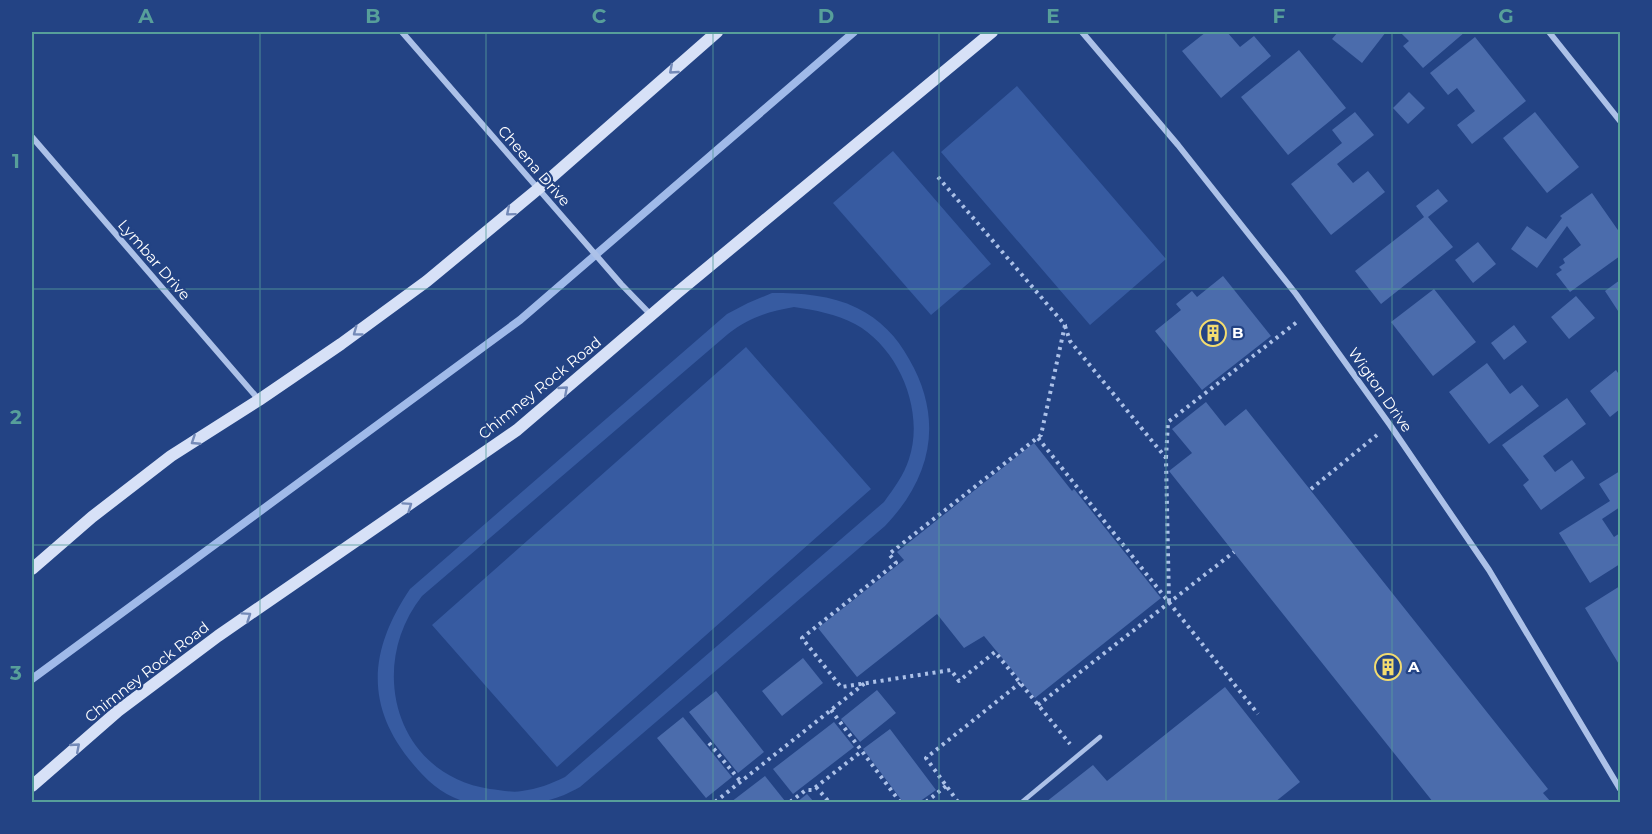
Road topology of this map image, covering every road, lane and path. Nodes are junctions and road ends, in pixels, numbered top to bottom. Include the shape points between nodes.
1 (402, 32) edge
2 (717, 32) edge
3 (992, 32) edge
4 (1082, 32) edge
5 (1549, 32) edge
6 (1620, 121) edge
7 (32, 137) edge
8 (938, 177) dead end
9 (538, 189) junction
10 (1309, 313) junction
11 (651, 315) junction
12 (1065, 325) junction
13 (259, 400) junction
14 (1390, 425) junction
15 (1038, 438) junction
16 (1166, 459) junction
17 (1311, 489) dead end
18 (1234, 552) dead end
19 (32, 569) edge
20 (1169, 603) junction
21 (865, 683) junction
22 (1020, 683) junction
23 (1038, 705) junction
24 (831, 710) junction
25 (1258, 714) dead end
26 (1100, 737) dead end
27 (709, 743) dead end
28 (1070, 745) dead end
29 (862, 751) junction
30 (741, 782) junction
31 (32, 786) edge
32 (946, 786) junction
33 (816, 787) junction
34 (1620, 789) edge
35 (932, 798) junction
36 (715, 802) edge
37 (790, 802) edge
38 (829, 802) edge
39 (900, 802) edge
40 (926, 802) edge
41 (935, 802) edge
42 (958, 802) edge
43 (1022, 802) edge

1 - 9 street, Cheena Drive
2 -> 9 main road
3 - 11 main road, Chimney Rock Road
4 - 10 street, Wigton Drive via 1178,145
5 - 6 street
7 - 13 street, Lymbar Drive
8 - 12 path
9 - 11 street, Cheena Drive
9 -> 13 main road via 427,281
10 - 14 street, Wigton Drive
10 - 16 path via 1168,422
31 -> 11 main road, Chimney Rock Road via 118,711 218,636 517,430
12 - 15 path
12 - 16 path via 1070,341
13 -> 19 main road via 171,456
14 - 17 path
14 - 34 street, Wigton Drive via 1488,570
15 - 20 path
15 - 21 path via 889,554 896,563 802,638 841,687
16 - 20 path
18 - 20 path
20 - 23 path
20 - 25 path
21 - 22 path via 951,670 959,681 995,652
21 - 24 path
22 - 23 path
22 - 32 path via 926,758
23 - 28 path
24 - 29 path
24 - 30 path
26 - 43 lane
27 - 30 path
29 - 33 path
29 - 39 path
30 - 36 path
32 - 35 path
32 - 42 path
33 - 37 path
33 - 38 path
35 - 40 path
35 - 41 path

